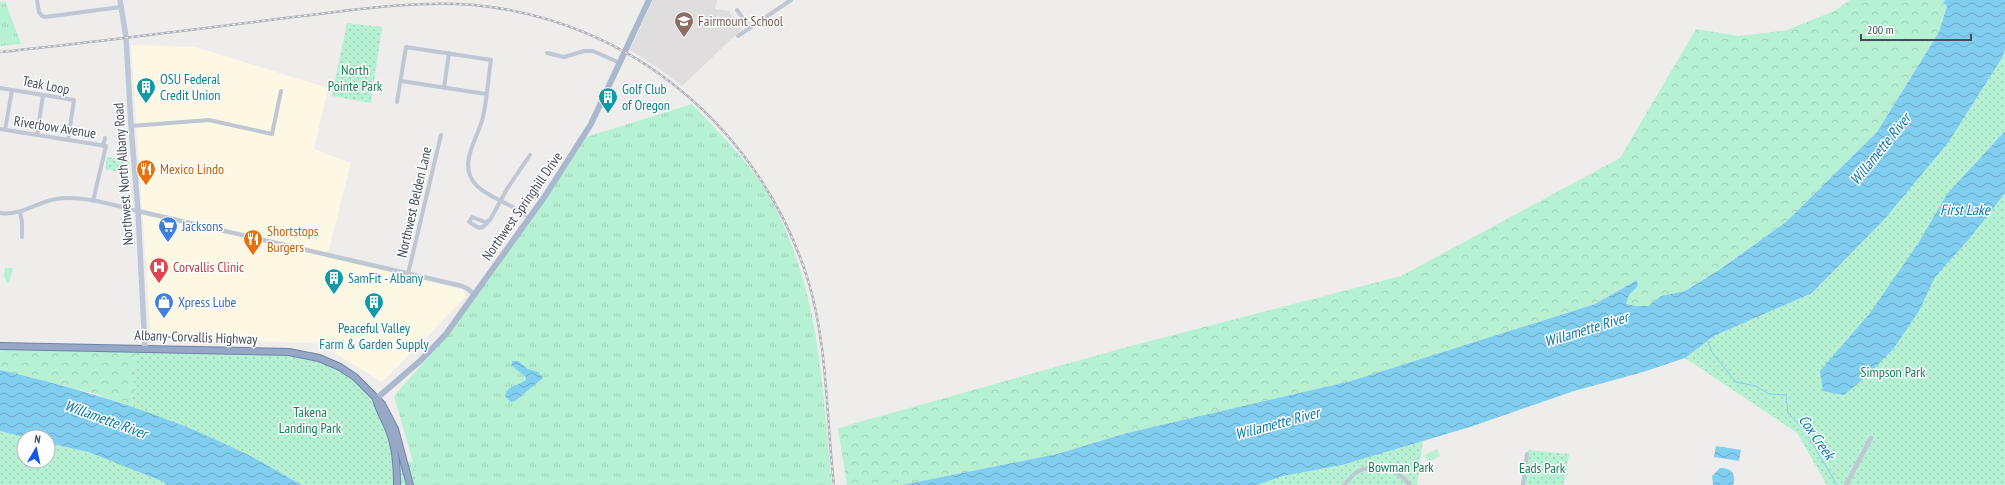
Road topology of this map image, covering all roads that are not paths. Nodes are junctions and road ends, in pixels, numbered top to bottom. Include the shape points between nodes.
1 (37, 0) edge
2 (120, 0) edge
3 (649, 0) edge
4 (791, 0) edge
5 (121, 7) junction
6 (737, 10) dead end
7 (750, 28) junction
8 (738, 36) dead end
9 (449, 53) junction
10 (547, 53) dead end
11 (621, 63) junction
12 (401, 81) junction
13 (0, 88) edge
14 (444, 88) junction
15 (12, 90) junction
16 (281, 91) dead end
17 (486, 94) junction
18 (43, 95) junction
19 (397, 102) dead end
20 (131, 126) junction
21 (0, 129) edge
22 (5, 130) junction
23 (37, 135) junction
24 (441, 135) dead end
25 (105, 138) dead end
26 (68, 140) junction
27 (104, 146) junction
28 (530, 155) dead end
29 (93, 201) junction
30 (500, 201) junction
31 (138, 211) junction
32 (20, 212) junction
33 (0, 213) edge
34 (529, 218) junction
35 (488, 222) dead end
36 (22, 237) dead end
37 (408, 274) junction
38 (475, 295) junction
39 (0, 346) edge
40 (145, 348) junction
41 (376, 398) junction
42 (1871, 438) dead end
43 (1527, 454) dead end
44 (397, 485) edge
45 (410, 485) edge
46 (1344, 485) edge
47 (1410, 485) edge
48 (1523, 485) edge
49 (1846, 485) edge

1 - 5 street via 39,12 45,17
2 - 5 main road, Northwest North Albany Road
3 - 11 main road, Northwest Springhill Drive
4 - 7 street
5 - 20 main road, Northwest North Albany Road via 126,37
6 - 7 street
7 - 8 street
9 - 12 street via 406,47
9 - 14 street
9 - 17 street via 491,60
10 - 11 street via 564,57 593,50
11 - 34 main road, Northwest Springhill Drive via 586,134
12 - 14 street
12 - 19 street
13 - 15 street, Teak Loop
14 - 17 street
15 - 18 street, Teak Loop
15 - 22 street
16 - 20 street via 272,134 209,120
17 - 30 street via 483,118 469,155 469,166 478,187
18 - 23 street
18 - 26 street, Teak Loop via 74,100
20 - 31 main road, Northwest North Albany Road
21 - 22 street, Riverbow Avenue
22 - 23 street, Riverbow Avenue
23 - 26 street, Riverbow Avenue
24 - 37 street, Northwest Belden Lane
25 - 27 street
26 - 27 street, Riverbow Avenue
27 - 29 street
28 - 30 street
29 - 31 street
29 - 32 street via 72,197 54,199
30 - 34 street
30 - 35 street
31 - 37 street
31 - 40 main road, Northwest North Albany Road
32 - 33 street
32 - 36 street
34 - 38 main road, Northwest Springhill Drive
37 - 38 street via 462,286
38 - 41 main road, Northwest Springhill Drive via 430,351
39 - 40 highway, Albany-Corvallis Highway
40 - 41 highway, Albany-Corvallis Highway via 289,352 312,356 346,371
41 - 44 highway via 378,409 391,434
41 - 45 highway, Albany-Corvallis Highway via 392,422
42 - 49 street
43 - 48 street
46 - 47 street via 1357,472 1381,466 1391,468

